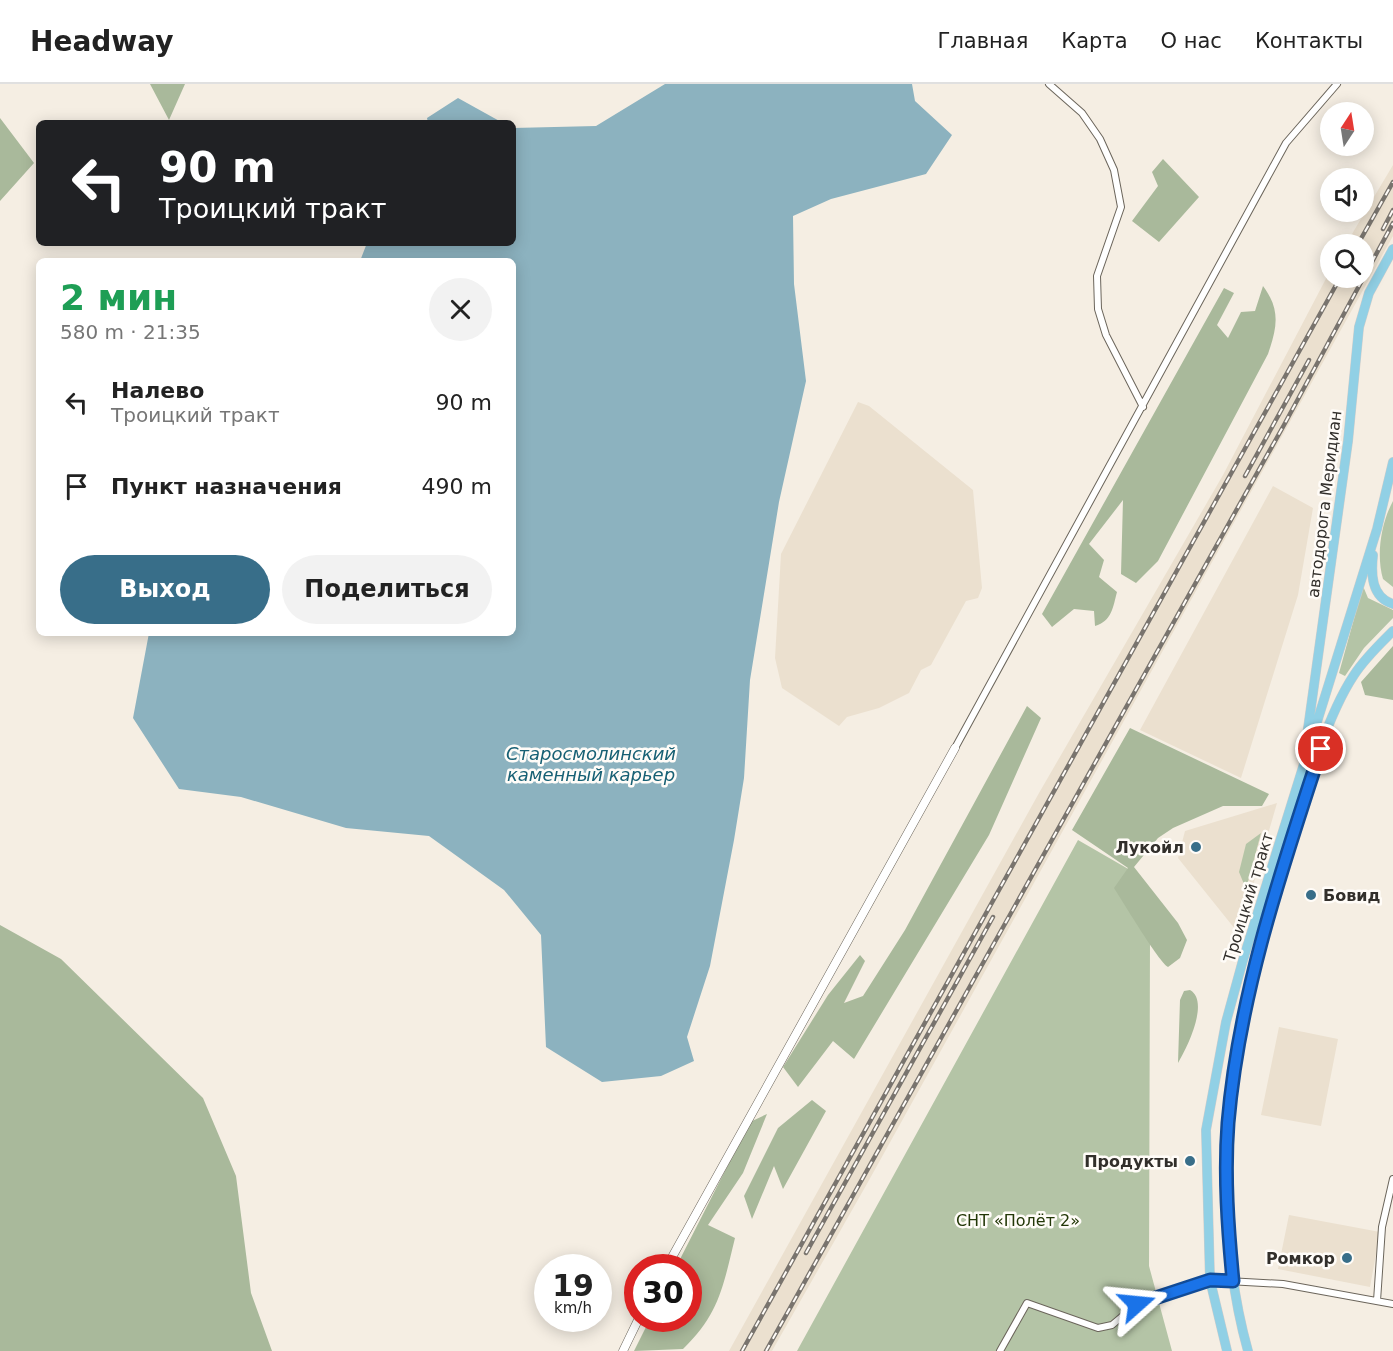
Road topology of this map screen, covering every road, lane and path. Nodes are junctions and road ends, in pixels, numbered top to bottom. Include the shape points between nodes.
1 (1049, 84) edge
2 (1337, 84) edge
3 (1393, 249) edge
4 (1143, 407) junction
5 (1393, 462) edge
6 (1393, 483) edge
7 (1383, 505) junction
8 (1377, 529) junction
9 (1393, 604) edge
10 (1393, 631) edge
11 (955, 748) joint
12 (1303, 770) junction
13 (1393, 1179) edge
14 (674, 1254) edge
15 (1210, 1280) junction
16 (1233, 1281) junction
17 (1377, 1301) junction
18 (1393, 1304) edge
19 (632, 1332) edge
20 (623, 1351) edge
21 (1000, 1351) edge
22 (1227, 1351) edge
23 (1248, 1351) edge

1 - 4 street via 1082,113 1114,170 1121,207 1097,276 1098,309 1106,335
2 - 4 street via 1287,143
3 - 12 main road, автодорога Меридиан via 1369,293 1359,327 1348,441
4 - 11 street
5 - 7 main road, Троицкий тракт
6 - 7 main road
7 - 8 main road, Троицкий тракт
8 - 9 main road via 1373,580 1381,598
8 - 12 main road, Троицкий тракт
10 - 16 main road, Троицкий тракт via 1366,658 1334,711 1292,837 1249,987 1228,1123
11 - 14 street
12 - 15 main road, Троицкий тракт via 1243,960 1211,1101 1205,1167
13 - 17 street via 1382,1227
15 - 16 street
15 - 21 street via 1137,1304 1112,1325 1098,1328 1027,1303
15 - 22 main road, Троицкий тракт
16 - 17 street via 1283,1284
16 - 23 main road, Троицкий тракт
17 - 18 street
19 - 20 street

